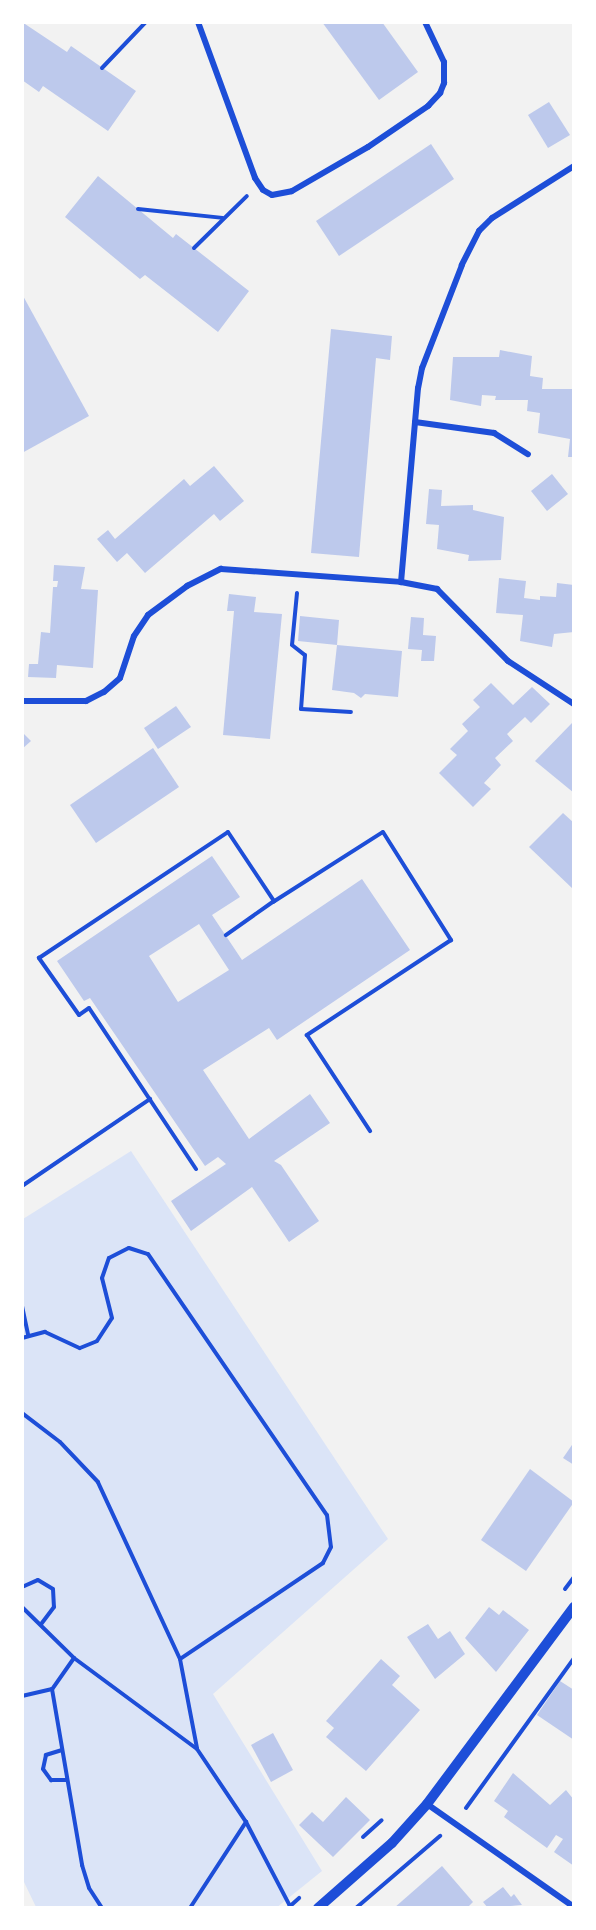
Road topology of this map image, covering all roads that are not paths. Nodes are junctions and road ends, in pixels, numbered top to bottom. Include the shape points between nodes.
1 (198, 22) edge
2 (425, 22) edge
3 (573, 166) edge
4 (415, 422) junction
5 (528, 454) dead end
6 (401, 582) junction
7 (572, 699) edge
8 (22, 701) edge
9 (573, 1607) edge
10 (427, 1804) junction
11 (573, 1907) edge
12 (318, 1908) edge

1 - 2 street via 259,185 272,195 292,191 368,147 428,106 440,93 445,72 440,51
3 - 4 street via 492,218 470,246 422,368
4 - 5 street via 494,433
4 - 6 street
6 - 7 street via 437,589 508,661
6 - 8 street via 221,569 202,576 139,625 120,678 104,692 86,701
9 - 10 street
10 - 11 street
10 - 12 street via 392,1843

